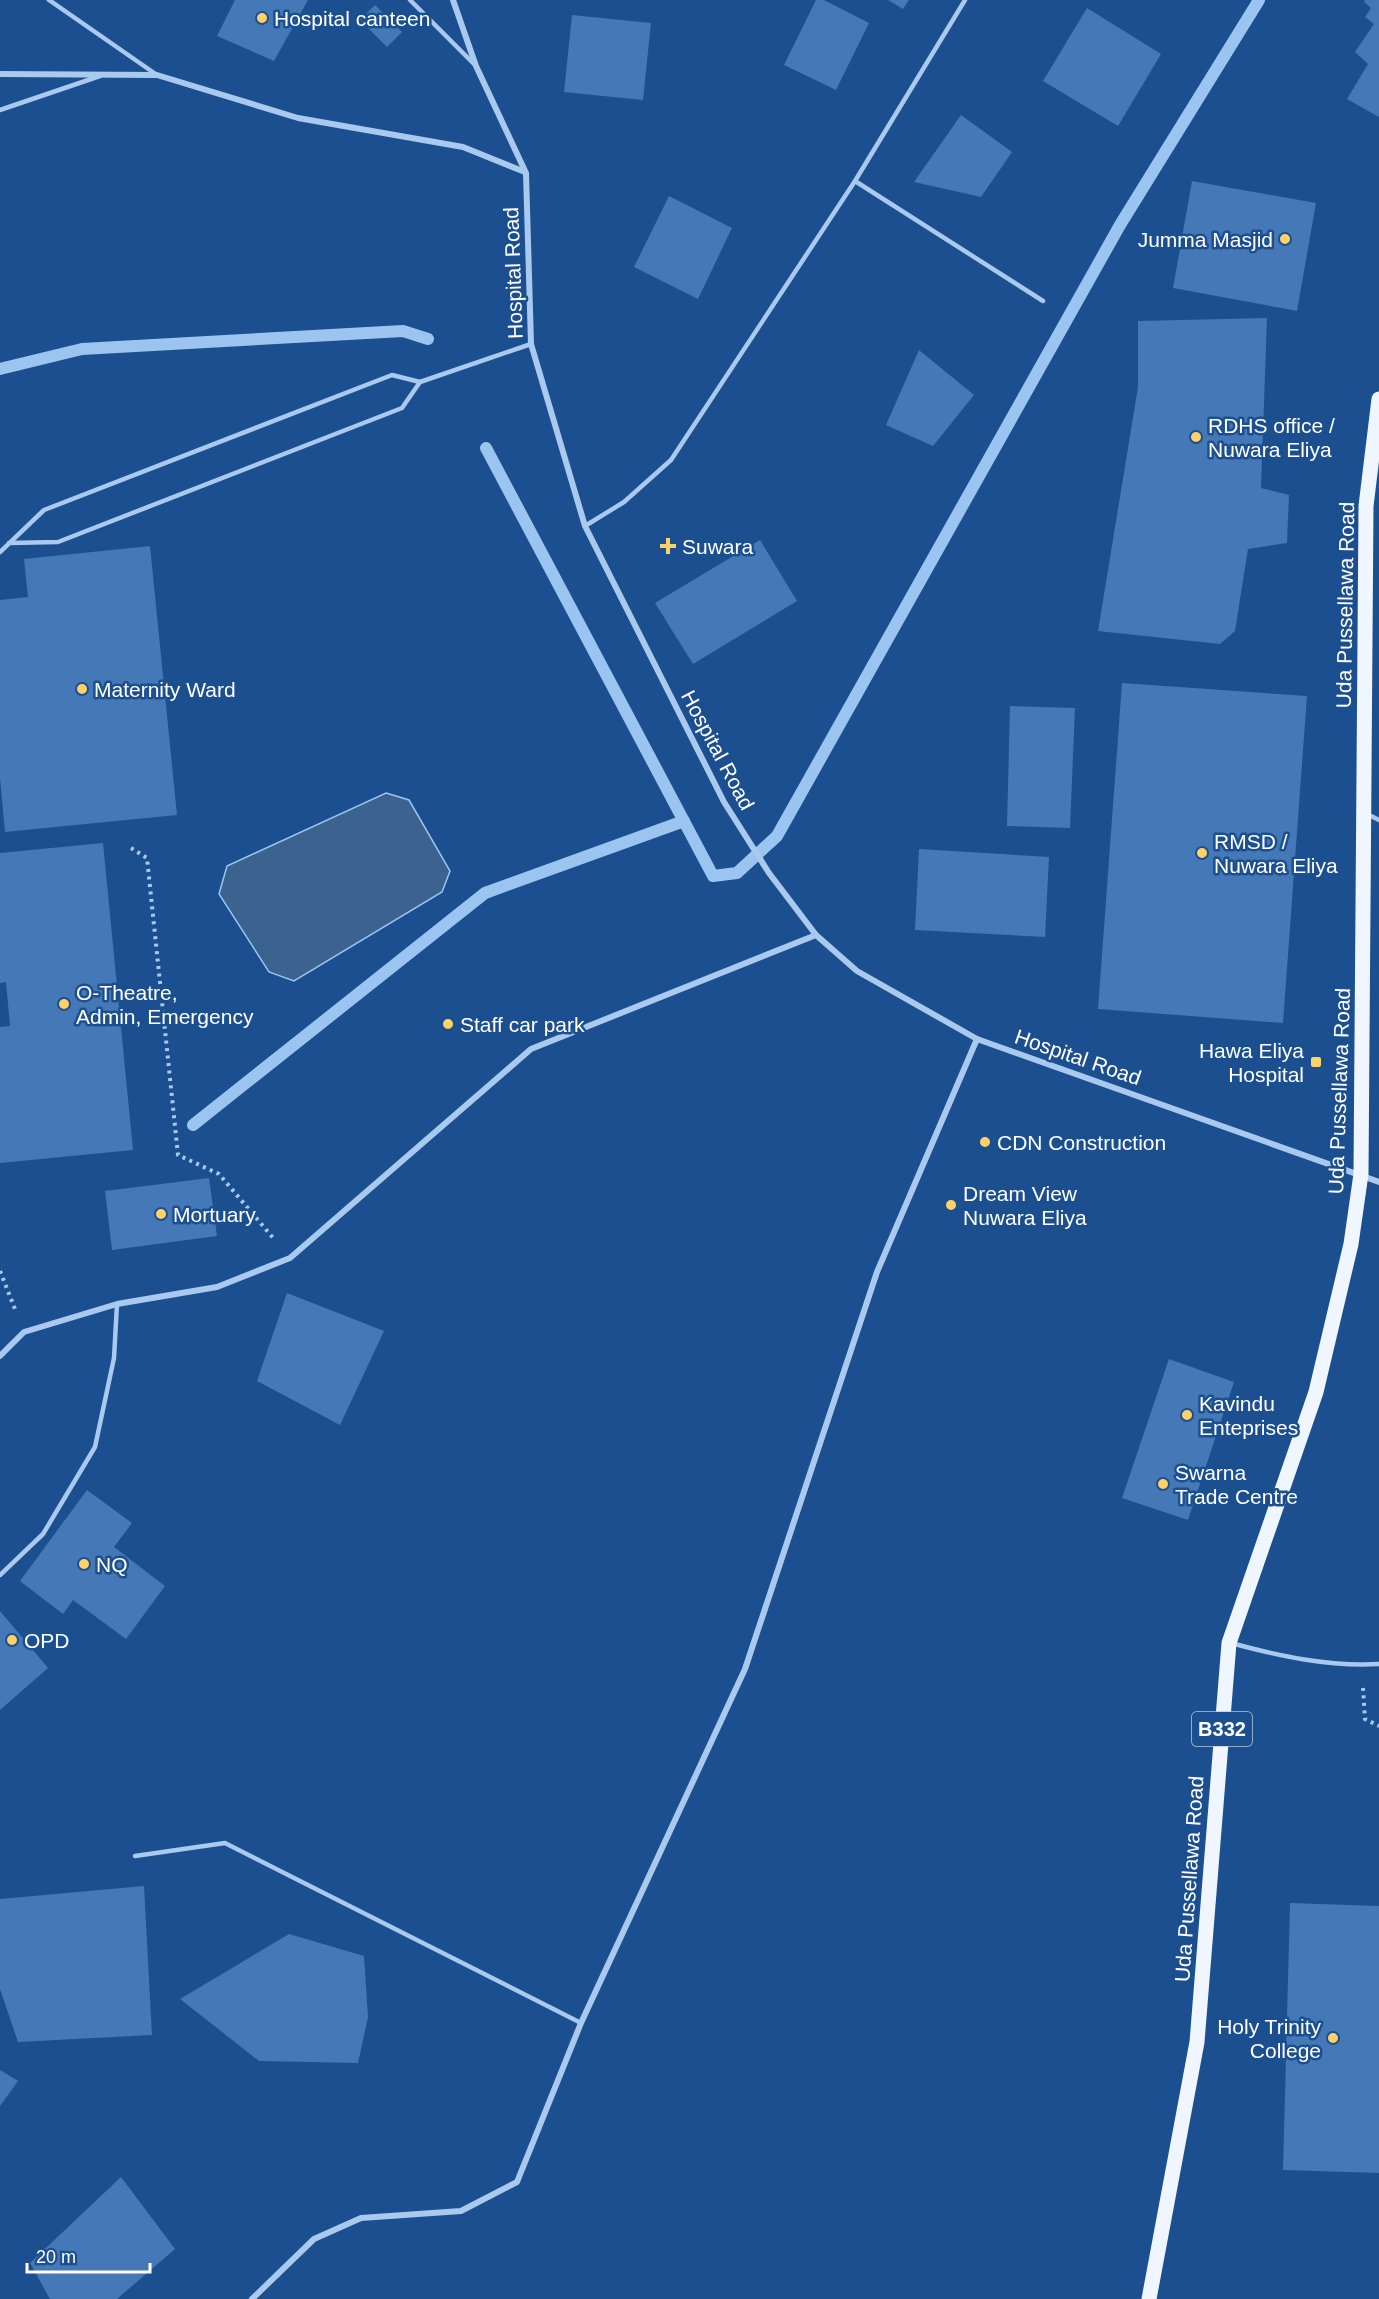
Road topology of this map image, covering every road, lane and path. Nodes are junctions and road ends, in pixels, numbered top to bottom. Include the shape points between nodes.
1 (49, 0) edge
2 (410, 0) edge
3 (453, 0) edge
4 (965, 0) edge
5 (476, 66) junction
6 (0, 74) edge
7 (104, 75) junction
8 (157, 75) junction
9 (0, 111) edge
10 (526, 172) junction
11 (855, 181) junction
12 (1042, 301) dead end
13 (531, 344) junction
14 (420, 382) junction
15 (1379, 399) edge
16 (585, 526) junction
17 (9, 543) junction
18 (0, 552) edge
19 (1364, 813) junction
20 (1379, 820) edge
21 (131, 848) dead end
22 (816, 935) junction
23 (977, 1039) junction
24 (1361, 1174) junction
25 (1379, 1182) edge
26 (290, 1258) junction
27 (0, 1271) edge
28 (117, 1304) junction
29 (24, 1332) junction
30 (0, 1356) edge
31 (0, 1575) edge
32 (1228, 1643) junction
33 (1379, 1664) edge
34 (1361, 1665) junction
35 (1379, 1726) edge
36 (135, 1856) dead end
37 (581, 2023) junction
38 (252, 2299) edge
39 (1149, 2299) edge

1 - 8 lane
2 - 5 lane
3 - 5 street, Hospital Road
4 - 11 lane
5 - 10 street, Hospital Road
6 - 7 street
7 - 8 street
7 - 9 lane
8 - 10 street via 298,118 463,147
10 - 13 street, Hospital Road
11 - 12 lane
11 - 16 lane via 671,460 624,502
13 - 14 lane
13 - 16 street, Hospital Road
14 - 17 lane via 402,408 357,426 58,542
14 - 17 lane via 392,375 44,510
15 - 19 main road, Uda Pussellawa Road / B332 via 1366,506
16 - 22 street, Hospital Road via 724,802 769,873
17 - 18 lane
19 - 20 lane
19 - 24 main road, Uda Pussellawa Road / B332
21 - 26 path via 147,858 178,1155 219,1174
22 - 23 street, Hospital Road via 857,971
22 - 26 street via 531,1049
23 - 24 street, Hospital Road
23 - 37 street via 877,1272 745,1669
24 - 25 street, Hospital Road
24 - 32 main road, Uda Pussellawa Road / B332 via 1351,1244 1316,1392
26 - 28 street via 217,1287
27 - 29 path
28 - 29 street
28 - 31 lane via 114,1358 94,1447 43,1534
29 - 30 street
32 - 34 lane via 1291,1658
32 - 39 main road, Uda Pussellawa Road / B332 via 1197,2042
33 - 34 lane
34 - 35 path via 1365,1719
36 - 37 lane via 225,1843
37 - 38 street via 517,2182 460,2211 361,2218 323,2234

